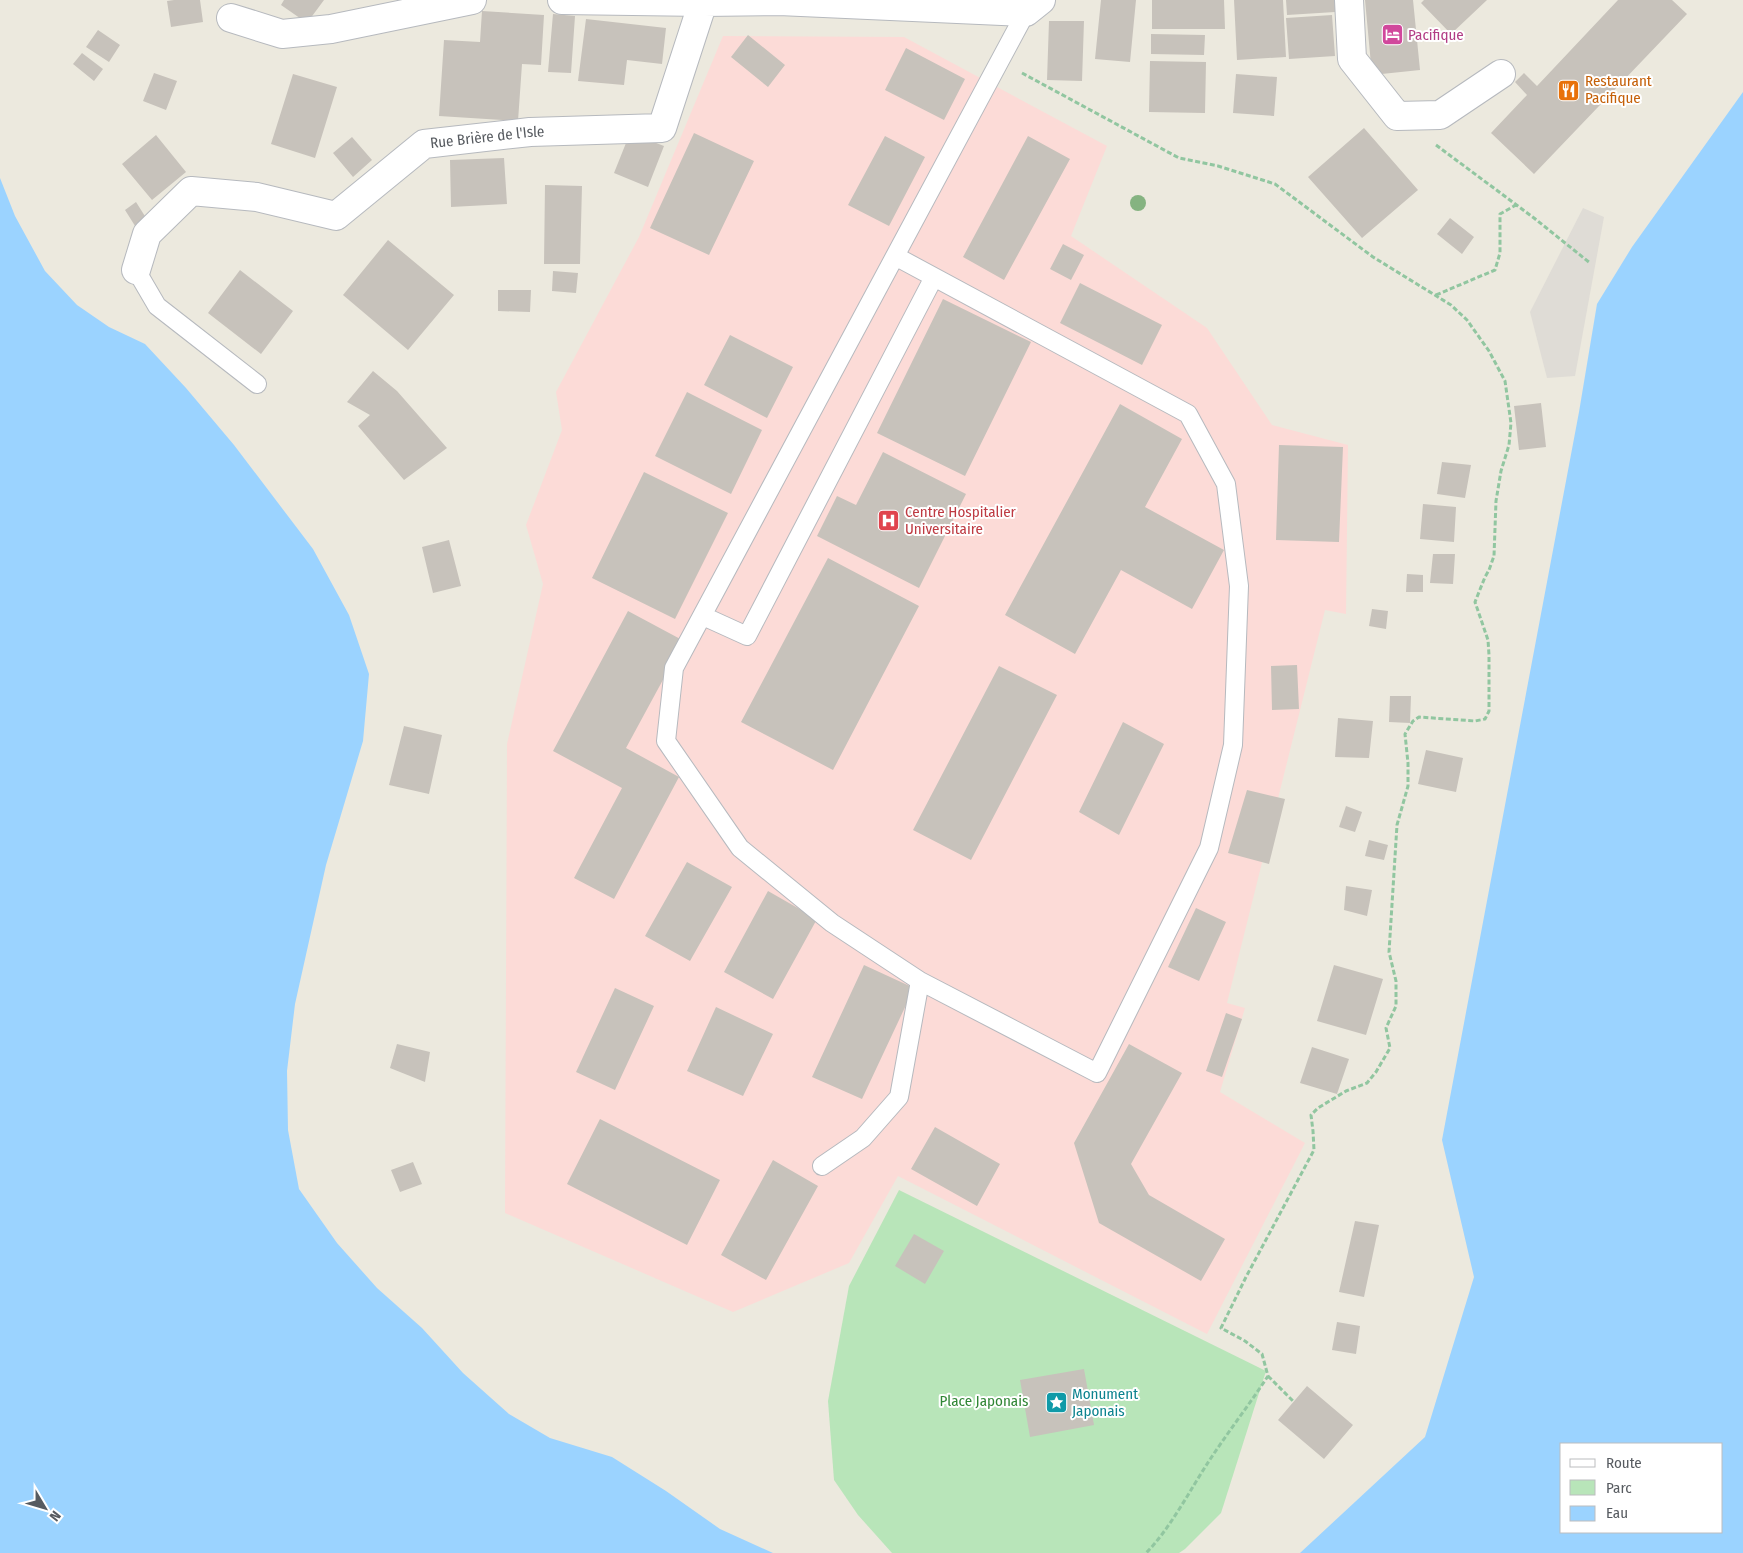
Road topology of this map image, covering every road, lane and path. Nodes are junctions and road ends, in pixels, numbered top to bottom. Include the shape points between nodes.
1 (472, 0) edge
2 (562, 0) edge
3 (1349, 0) edge
4 (779, 1) edge
5 (703, 2) junction
6 (1034, 6) edge
7 (231, 18) dead end
8 (1000, 61) junction
9 (1501, 74) dead end
10 (1458, 162) dead end
11 (1516, 205) junction
12 (896, 256) junction
13 (1590, 263) dead end
14 (136, 270) joint
15 (934, 277) junction
16 (1436, 295) junction
17 (257, 384) dead end
18 (703, 616) junction
19 (920, 981) junction
20 (822, 1166) dead end
21 (1268, 1376) junction
22 (1294, 1402) dead end
23 (1146, 1553) edge

1 - 7 street via 331,29 282,34
2 - 5 street
3 - 9 street via 1352,59 1397,116 1440,115
4 - 5 street
4 - 6 street
5 - 14 street, Rue Brière de l'Isle via 662,128 530,132 424,144 336,216 257,197 191,191 147,234
6 - 8 lane
8 - 12 lane
8 - 16 path via 1179,158 1275,184 1374,257
10 - 11 path
11 - 13 path
11 - 16 path via 1500,214 1500,253 1495,270
12 - 15 lane
12 - 18 lane
14 - 17 lane, Rue Brière de l'Isle via 157,306
15 - 18 lane via 748,636
15 - 19 lane via 1188,414 1226,484 1239,586 1233,745 1209,848 1097,1073
16 - 21 path via 1467,320 1489,351 1505,380 1509,398 1512,423 1496,501 1494,556 1475,602 1488,640 1488,711 1486,719 1475,721 1419,716 1406,734 1408,786 1397,825 1390,927 1389,952 1396,981 1396,1006 1386,1028 1390,1048 1367,1083 1346,1091 1311,1115 1314,1150 1222,1328 1262,1354
18 - 19 lane via 674,668 666,740 740,848 832,923
19 - 20 lane via 899,1097 863,1138
21 - 22 path
21 - 23 path

